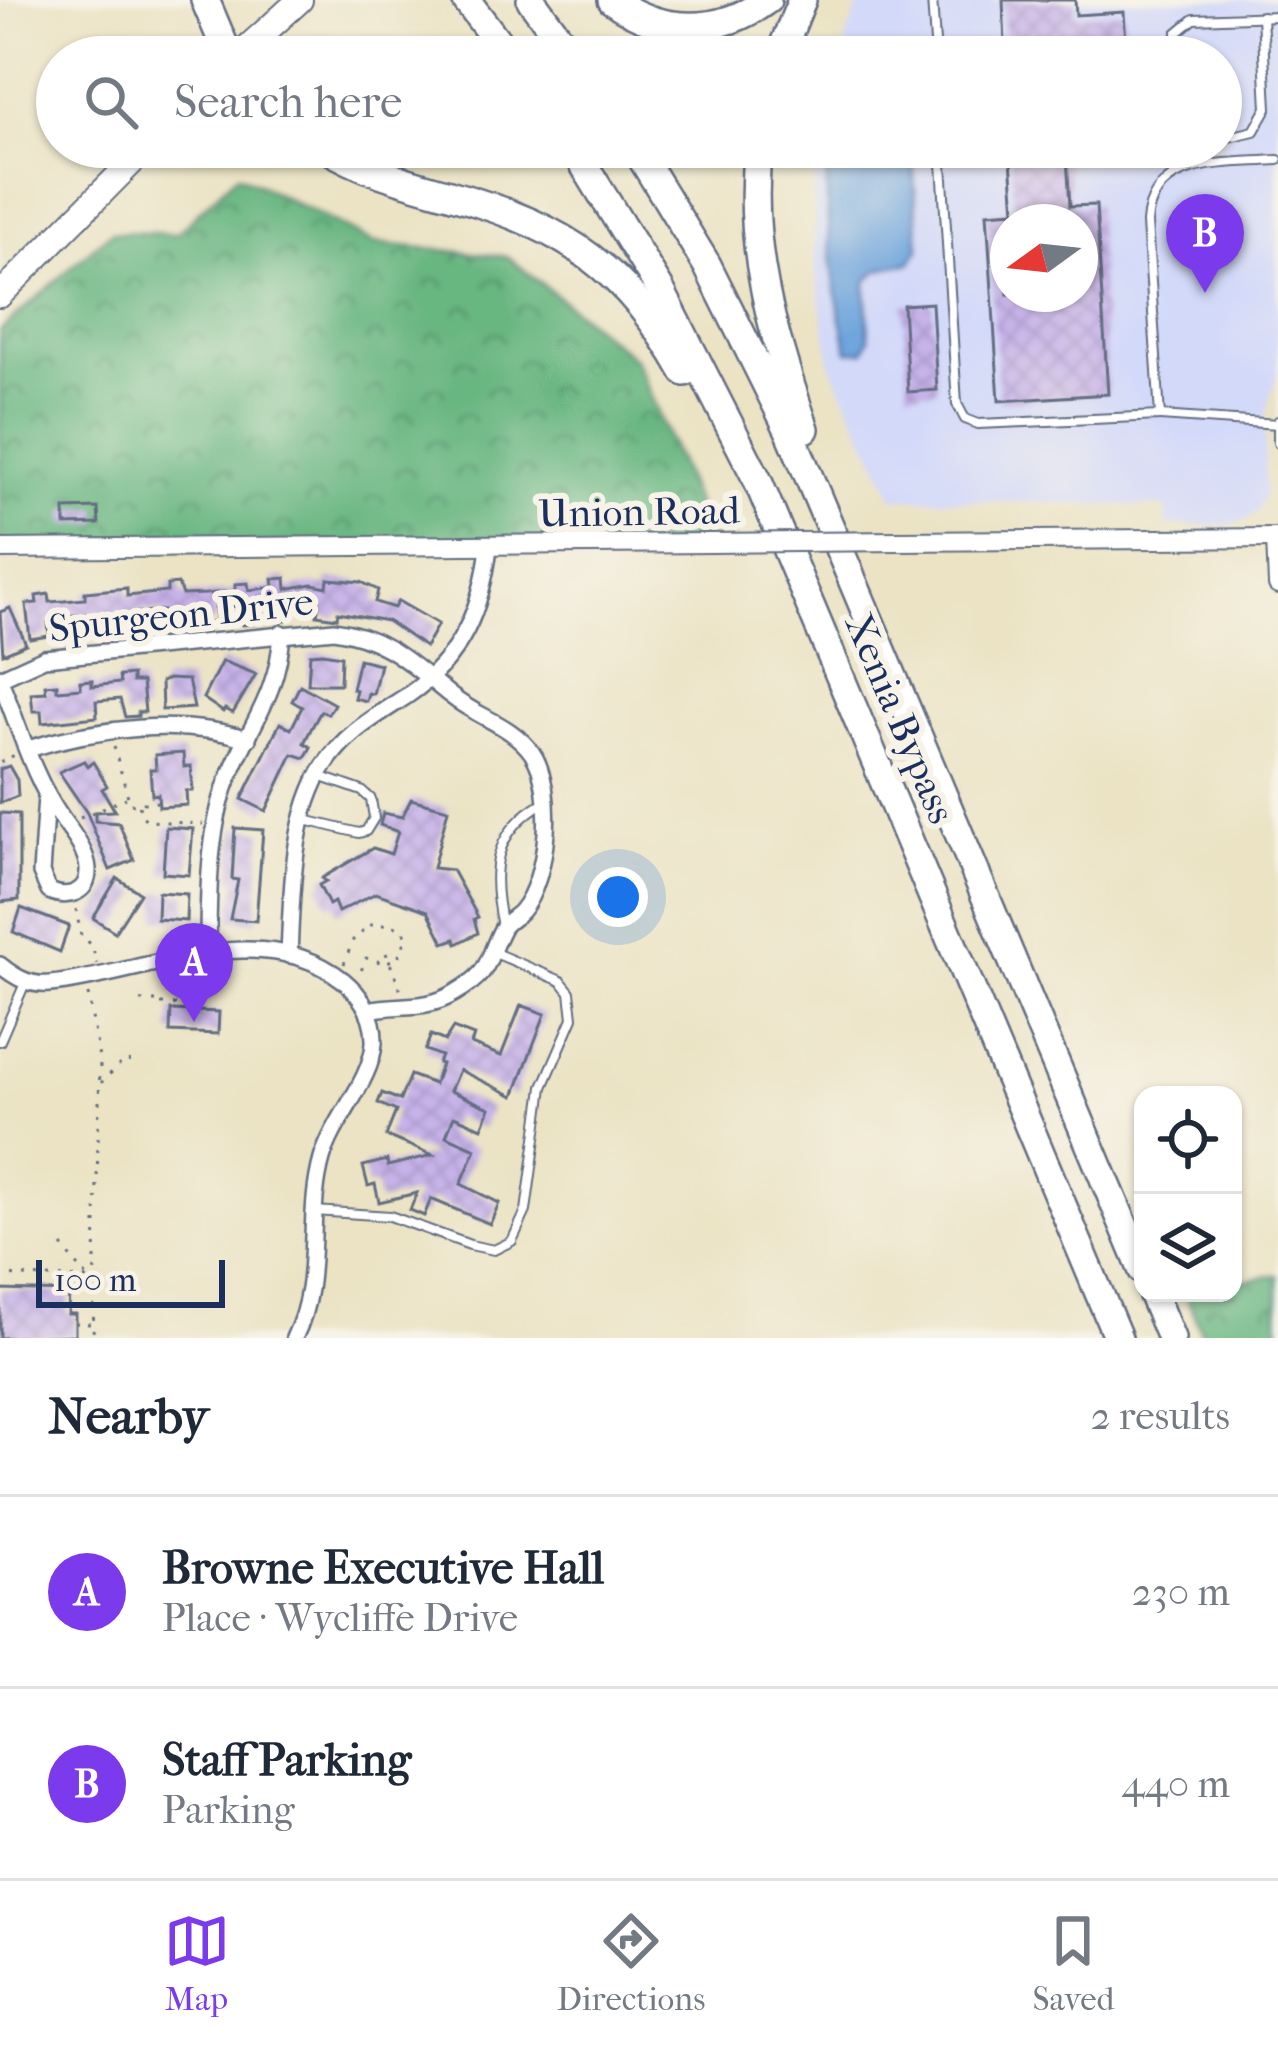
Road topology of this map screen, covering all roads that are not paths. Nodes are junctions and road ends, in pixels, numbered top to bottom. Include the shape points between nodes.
1 (205, 0) edge
2 (300, 0) edge
3 (466, 0) edge
4 (531, 0) edge
5 (612, 0) edge
6 (767, 0) edge
7 (802, 0) edge
8 (932, 0) edge
9 (1262, 16) junction
10 (1278, 16) edge
11 (223, 36) edge
12 (258, 36) edge
13 (493, 36) edge
14 (558, 36) edge
15 (787, 36) edge
16 (934, 36) edge
17 (1177, 36) edge
18 (1242, 136) edge
19 (1278, 160) edge
20 (1242, 164) edge
21 (126, 168) edge
22 (372, 168) edge
23 (586, 168) edge
24 (648, 168) edge
25 (757, 168) edge
26 (942, 168) edge
27 (1211, 168) edge
28 (0, 295) edge
29 (1160, 416) junction
30 (1278, 422) edge
31 (1278, 443) edge
32 (757, 479) junction
33 (816, 490) junction
34 (1277, 538) edge
35 (489, 547) junction
36 (0, 549) edge
37 (1278, 585) edge
38 (282, 633) junction
39 (429, 678) junction
40 (0, 679) edge
41 (248, 739) junction
42 (28, 749) junction
43 (319, 776) junction
44 (46, 796) junction
45 (545, 801) junction
46 (304, 820) junction
47 (502, 926) junction
48 (208, 953) junction
49 (495, 953) junction
50 (289, 955) junction
51 (0, 965) edge
52 (26, 982) junction
53 (368, 1010) junction
54 (0, 1041) edge
55 (312, 1210) junction
56 (1134, 1249) edge
57 (1156, 1302) edge
58 (294, 1338) edge
59 (1118, 1338) edge
60 (1171, 1338) edge

1 - 11 highway
2 - 12 main road
3 - 13 highway
4 - 14 highway
5 - 6 highway via 658,23 699,27 736,19
7 - 15 highway
8 - 16 lane
9 - 10 lane
9 - 17 lane via 1194,19
9 - 18 lane via 1267,108
19 - 20 lane
21 - 28 main road
22 - 32 highway via 532,221 592,255 657,326 726,447
23 - 32 highway, Xenia Bypass via 660,289
24 - 33 highway, Xenia Bypass via 706,265
25 - 33 highway via 760,274 818,463
26 - 29 lane via 957,404 965,419
27 - 29 lane via 1178,172 1148,201
29 - 30 lane
30 - 31 lane
32 - 59 highway, Xenia Bypass
33 - 56 highway, Xenia Bypass
34 - 35 street, Union Road, bridge
34 - 37 street
35 - 36 street, Union Road
35 - 39 street via 468,629
38 - 39 street, Spurgeon Drive via 371,638
38 - 40 street, Spurgeon Drive via 44,658
38 - 41 street via 277,678
39 - 43 street via 359,726
39 - 45 street, Spurgeon Drive via 519,737 536,758
40 - 42 street
41 - 42 street via 200,727
41 - 48 street via 217,825
42 - 44 street
43 - 46 street
43 - 46 lane via 362,791 374,818 359,833
44 - 44 street via 41,873 49,891 74,895 88,870
45 - 47 street via 537,882
45 - 47 lane via 502,841 494,884
46 - 50 street
47 - 49 street
48 - 50 street
48 - 52 street via 49,985
49 - 53 street via 459,992 426,1008
49 - 55 lane via 561,981 574,1005 543,1087 526,1211 512,1241 494,1250 390,1216
50 - 53 street via 337,976
51 - 52 street
52 - 54 lane
53 - 55 street via 371,1060 332,1130
55 - 58 street via 311,1289
57 - 60 highway

